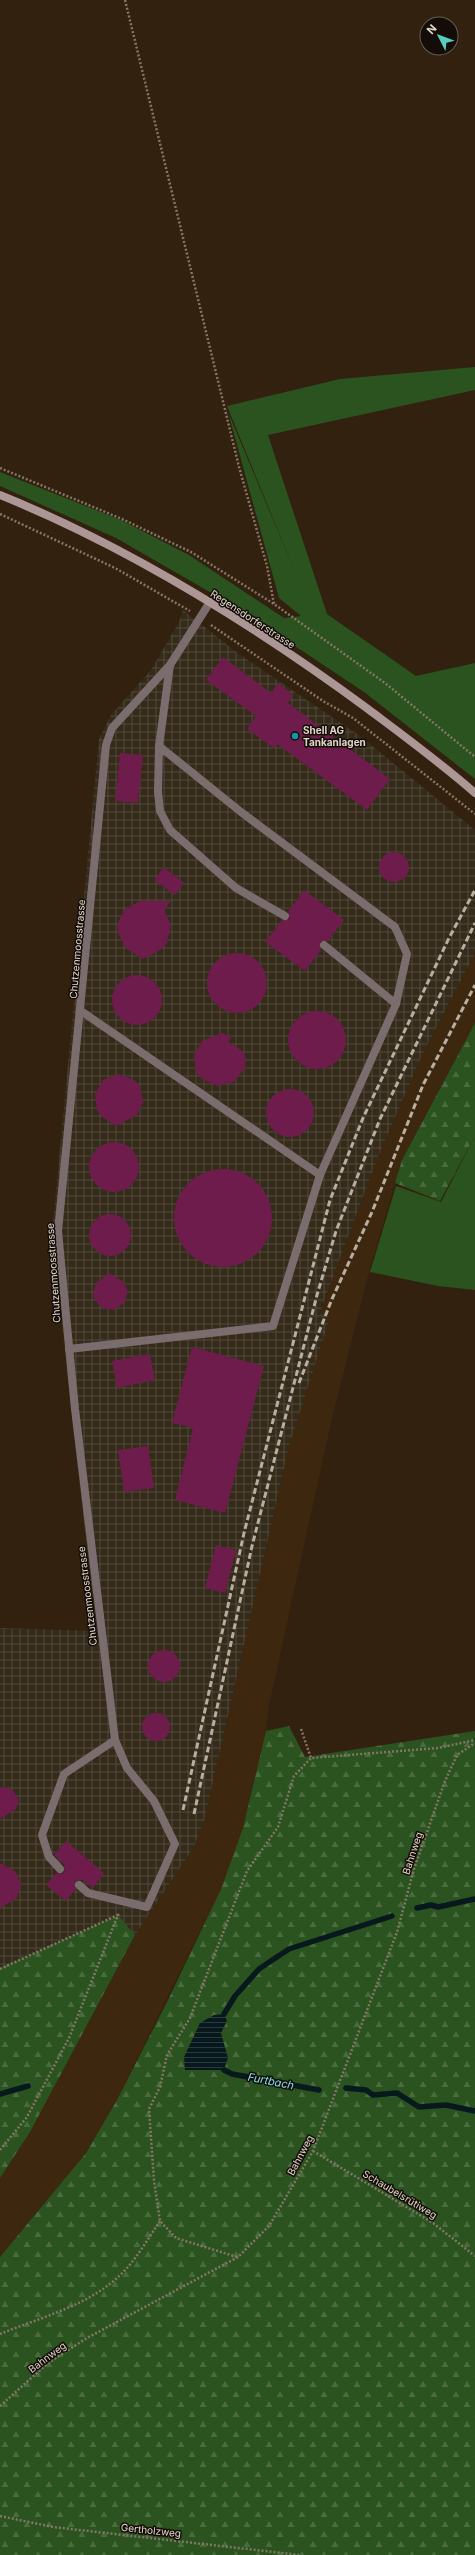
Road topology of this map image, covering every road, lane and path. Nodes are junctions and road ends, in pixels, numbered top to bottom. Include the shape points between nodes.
1 (126, 0) edge
2 (0, 468) edge
3 (0, 495) edge
4 (0, 514) edge
5 (210, 602) junction
6 (274, 604) junction
7 (199, 617) junction
8 (170, 665) junction
9 (160, 746) junction
10 (475, 757) edge
11 (475, 793) edge
12 (475, 814) edge
13 (285, 916) dead end
14 (324, 946) dead end
15 (396, 1004) junction
16 (81, 1011) junction
17 (320, 1175) junction
18 (69, 1350) junction
19 (301, 1729) dead end
20 (115, 1740) junction
21 (475, 1742) edge
22 (311, 1758) junction
23 (60, 1869) dead end
24 (79, 1885) dead end
25 (125, 1913) dead end
26 (118, 1915) junction
27 (0, 1969) edge
28 (0, 2150) edge
29 (313, 2151) junction
30 (160, 2221) junction
31 (475, 2256) edge
32 (238, 2257) junction
33 (0, 2334) edge
34 (0, 2406) edge
35 (0, 2516) edge
36 (300, 2555) edge

1 - 6 path via 239,467 267,566
2 - 6 path via 122,519 191,552
3 - 5 street, Regensdorferstrasse via 108,545
4 - 7 path via 115,568
5 - 7 lane, Chutzenmoosstrasse
5 - 11 street, Regensdorferstrasse via 327,679 431,756
6 - 10 path via 385,684
7 - 8 lane, Chutzenmoosstrasse
7 - 12 path via 323,701 353,718
8 - 9 lane
8 - 16 lane, Chutzenmoosstrasse via 124,712 112,728 106,745
9 - 13 lane via 160,811 170,830 236,888
9 - 15 lane via 241,812 395,927 407,954
14 - 15 lane
15 - 17 lane
16 - 17 lane
16 - 18 lane, Chutzenmoosstrasse via 58,1231
17 - 18 lane via 273,1326
18 - 20 lane, Chutzenmoosstrasse
19 - 22 path
20 - 23 lane via 64,1774 42,1835 49,1857
20 - 24 lane, Chutzenmoosstrasse via 127,1768 154,1801 175,1844 147,1907 88,1892
21 - 22 path via 438,1748
21 - 29 path, Bahnweg via 457,1756 445,1781 414,1869 397,1932
22 - 30 path via 294,1776 278,1827 247,1871 190,2018 167,2055 160,2088 149,2109 154,2181
25 - 26 path
26 - 27 path
26 - 28 path via 69,2038 27,2116
29 - 31 path, Schaubelsrütiweg via 433,2223
29 - 32 path, Bahnweg via 269,2226
30 - 32 path via 176,2238
30 - 33 path via 118,2277 87,2298
32 - 34 path, Bahnweg via 87,2338 48,2364
35 - 36 path, Gertholzweg via 52,2527

